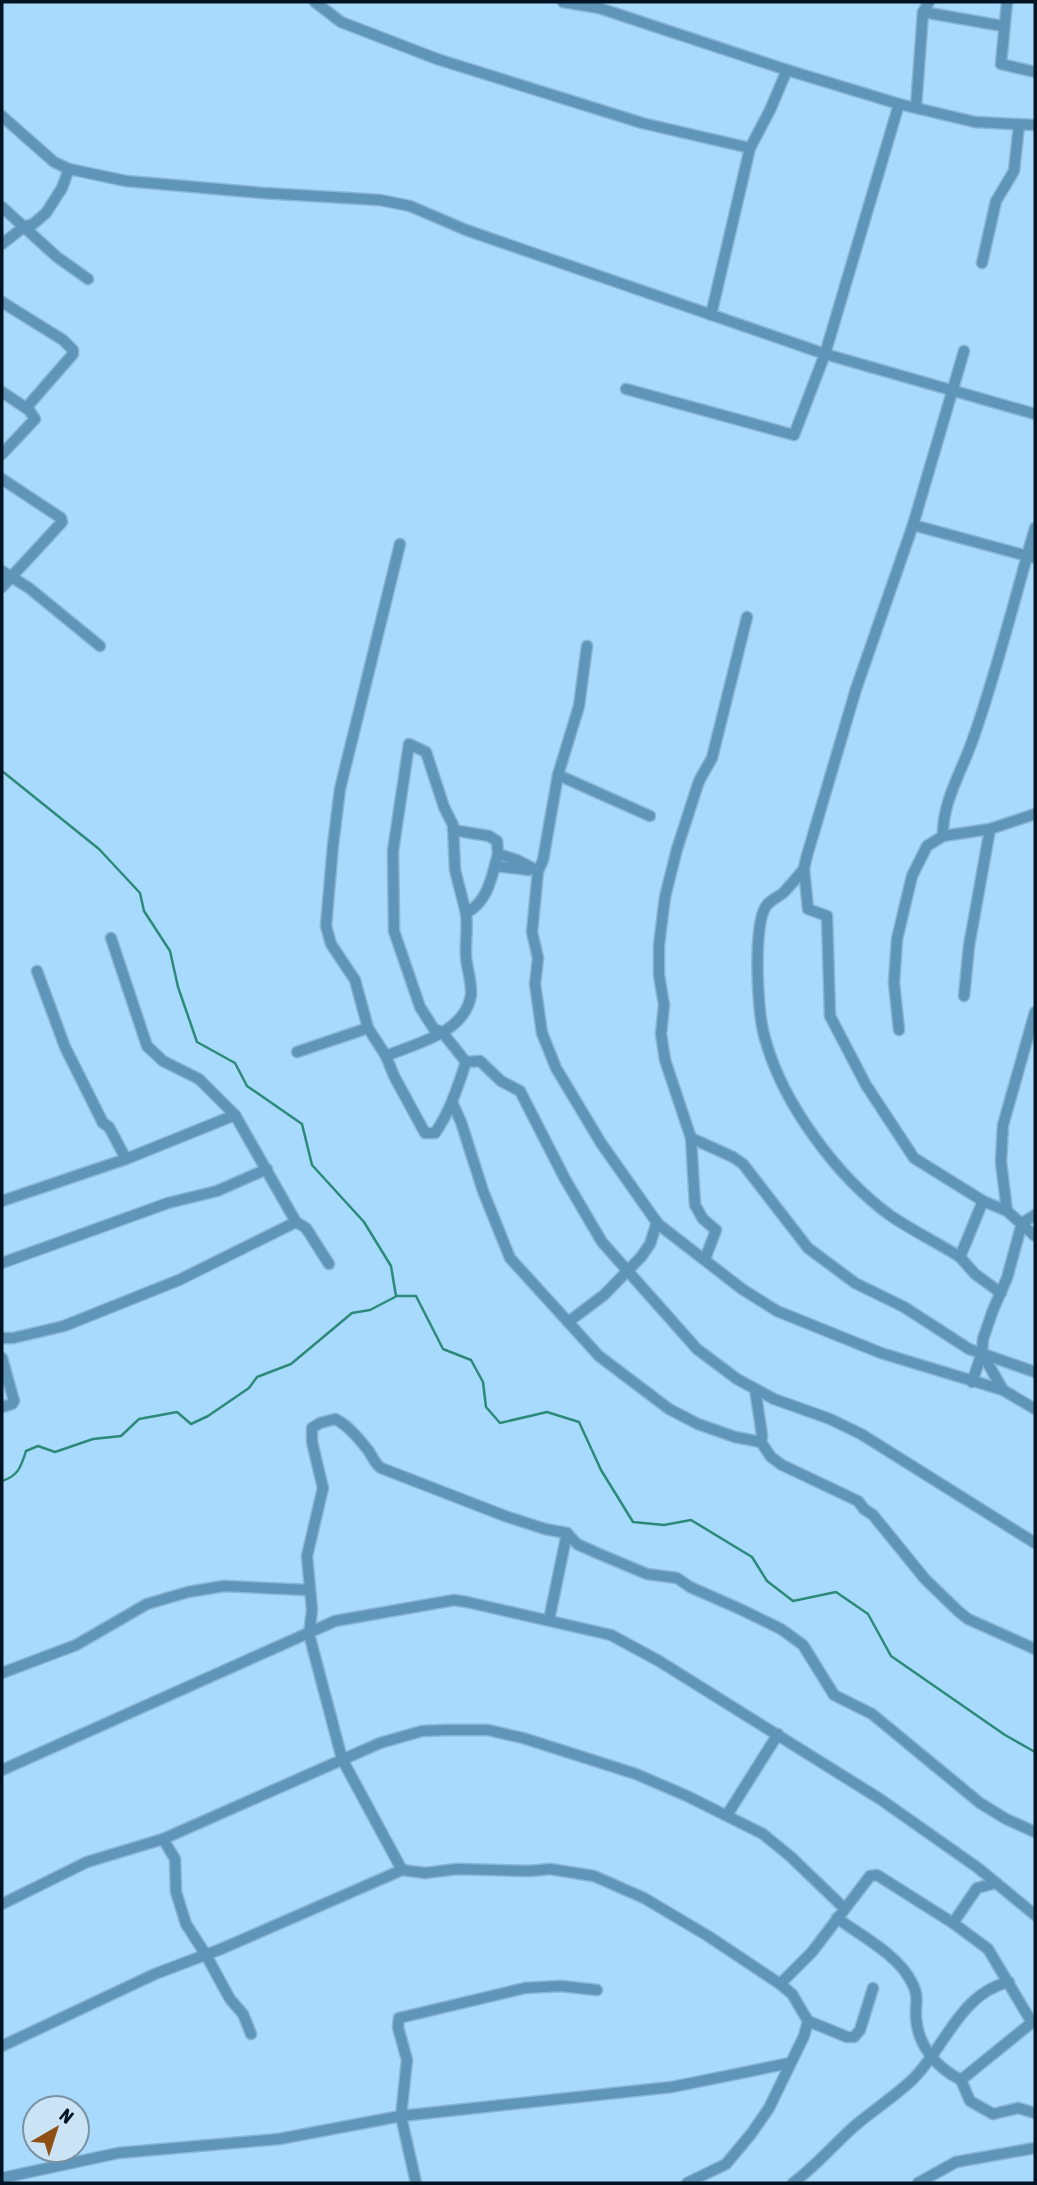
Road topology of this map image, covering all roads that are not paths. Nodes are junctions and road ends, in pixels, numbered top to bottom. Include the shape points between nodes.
1 (316, 2) edge
2 (563, 2) edge
3 (929, 2) edge
4 (1007, 2) edge
5 (923, 12) junction
6 (1003, 26) junction
7 (787, 70) junction
8 (1035, 72) edge
9 (900, 104) junction
10 (916, 107) junction
11 (2, 116) edge
12 (1019, 125) junction
13 (1035, 125) edge
14 (750, 148) junction
15 (69, 169) junction
16 (2, 207) edge
17 (25, 226) junction
18 (2, 244) edge
19 (982, 263) dead end
20 (88, 279) dead end
21 (2, 302) edge
22 (711, 315) junction
23 (964, 351) dead end
24 (825, 354) junction
25 (626, 389) dead end
26 (2, 392) edge
27 (954, 392) junction
28 (26, 408) junction
29 (1035, 414) edge
30 (2, 454) edge
31 (2, 479) edge
32 (913, 525) junction
33 (1035, 528) edge
34 (400, 544) dead end
35 (1031, 557) edge
36 (2, 571) edge
37 (12, 577) junction
38 (2, 587) edge
39 (747, 617) dead end
40 (100, 646) dead end
41 (587, 646) dead end
42 (558, 775) junction
43 (1035, 814) edge
44 (650, 817) dead end
45 (990, 829) junction
46 (453, 830) junction
47 (943, 836) junction
48 (498, 854) junction
49 (495, 866) junction
50 (804, 869) junction
51 (538, 871) junction
52 (466, 913) junction
53 (111, 938) dead end
54 (37, 971) dead end
55 (964, 996) dead end
56 (1035, 1012) edge
57 (368, 1028) junction
58 (899, 1030) dead end
59 (442, 1032) junction
60 (297, 1052) dead end
61 (386, 1056) junction
62 (466, 1062) junction
63 (452, 1102) junction
64 (234, 1115) junction
65 (691, 1138) junction
66 (126, 1159) junction
67 (267, 1169) junction
68 (2, 1201) edge
69 (983, 1201) junction
70 (1007, 1211) junction
71 (1035, 1214) edge
72 (296, 1222) junction
73 (657, 1222) junction
74 (1021, 1223) junction
75 (1035, 1236) edge
76 (960, 1257) junction
77 (705, 1259) junction
78 (2, 1264) edge
79 (329, 1264) dead end
80 (627, 1272) junction
81 (1001, 1293) junction
82 (568, 1322) junction
83 (2, 1338) edge
84 (982, 1353) junction
85 (2, 1358) edge
86 (1035, 1372) edge
87 (972, 1382) junction
88 (755, 1389) junction
89 (1003, 1390) junction
90 (2, 1407) edge
91 (1035, 1409) edge
92 (761, 1442) junction
93 (566, 1533) junction
94 (1035, 1543) edge
95 (308, 1590) junction
96 (549, 1620) junction
97 (309, 1634) junction
98 (1035, 1649) edge
99 (2, 1673) edge
100 (778, 1734) junction
101 (342, 1759) junction
102 (2, 1770) edge
103 (727, 1815) junction
104 (1035, 1832) edge
105 (163, 1839) junction
106 (402, 1870) junction
107 (996, 1882) junction
108 (2, 1904) edge
109 (844, 1908) junction
110 (1035, 1915) edge
111 (837, 1918) junction
112 (953, 1923) junction
113 (206, 1955) junction
114 (1009, 1982) junction
115 (780, 1983) junction
116 (873, 1988) dead end
117 (597, 1990) dead end
118 (808, 2021) junction
119 (1031, 2022) edge
120 (251, 2034) dead end
121 (1035, 2038) edge
122 (2, 2046) edge
123 (932, 2058) junction
124 (790, 2063) junction
125 (961, 2080) junction
126 (1035, 2113) edge
127 (401, 2116) junction
128 (1035, 2148) edge
129 (2, 2178) edge
130 (416, 2183) edge
131 (687, 2183) edge
132 (793, 2183) edge
133 (918, 2183) edge

1 - 14 street via 341,22 437,59 642,122
2 - 7 street via 599,8
3 - 5 street
4 - 6 street
5 - 6 street
5 - 10 street
6 - 8 street via 1001,64
7 - 9 street
7 - 14 street
9 - 10 street
9 - 24 street
10 - 12 street via 975,122
11 - 15 street via 54,162
12 - 13 street
12 - 19 street via 1014,170 996,201
14 - 22 street
15 - 17 street via 55,202
15 - 22 street via 126,181 361,197 410,206
16 - 17 street
17 - 18 street
17 - 20 street
21 - 28 street via 74,350
22 - 24 street
23 - 27 street
24 - 25 street via 794,435
24 - 27 street
26 - 28 street
27 - 29 street
27 - 32 street
28 - 30 street via 34,421
31 - 37 street via 62,522
32 - 35 street
32 - 50 street via 856,689
33 - 35 street
34 - 57 street via 340,789 326,926 331,944 355,980
35 - 47 street via 973,739 949,798
36 - 37 street
37 - 38 street
37 - 40 street
39 - 65 street via 712,758 699,781 677,849 659,946 662,1045
41 - 42 street via 579,706
42 - 44 street
42 - 51 street
43 - 45 street
45 - 47 street
45 - 55 street
46 - 48 street via 489,835 497,841
46 - 52 street via 455,870
46 - 59 street via 426,752 409,744 393,851 394,931 420,1007 434,1029
47 - 58 street via 927,846 918,861 906,899 895,963
48 - 49 street
48 - 51 street
49 - 51 street
49 - 52 street via 484,899
50 - 69 street via 808,909 827,916 830,1016 866,1085 914,1158
50 - 76 street via 763,912 757,964 760,1011 775,1070 804,1121 846,1174 891,1216
51 - 73 street via 532,932 542,1033 556,1068 594,1132
52 - 59 street via 471,993 463,1015
53 - 64 street via 146,1046 163,1061 199,1079
54 - 66 street via 65,1046
56 - 70 street via 1003,1125 1001,1162
57 - 60 street
57 - 61 street
59 - 61 street
59 - 62 street
61 - 63 street via 425,1133 435,1133
62 - 63 street
62 - 80 street via 480,1061 520,1091 602,1242
63 - 82 street via 510,1258
64 - 66 street
64 - 67 street
65 - 77 street via 695,1205 703,1220 716,1230
65 - 84 street via 743,1164 808,1248 821,1258 855,1283
66 - 68 street
67 - 72 street
67 - 78 street via 217,1191 168,1203
69 - 70 street
69 - 76 street
70 - 74 street
71 - 74 street
72 - 79 street via 306,1228
72 - 83 street via 179,1280 64,1326
73 - 77 street
73 - 80 street via 647,1250
74 - 75 street
74 - 81 street
76 - 81 street
77 - 87 street via 777,1311 881,1353
80 - 82 street
80 - 88 street via 697,1349
81 - 84 street
82 - 92 street via 599,1356 669,1409 698,1424
84 - 86 street
84 - 87 street
84 - 89 street
85 - 90 street via 14,1401
87 - 89 street
88 - 92 street
88 - 94 street via 861,1434
89 - 91 street
92 - 98 street via 782,1465 858,1501 925,1579 968,1619
93 - 95 street via 518,1521 382,1468 335,1419 312,1428 323,1488 307,1556
93 - 96 street
93 - 104 street via 577,1544 647,1574 677,1578 781,1629 803,1644 834,1695 872,1714 980,1803
95 - 97 street via 312,1610
95 - 99 street via 224,1586 188,1592 147,1604 76,1645
96 - 97 street via 454,1600 335,1621
96 - 100 street via 611,1636
97 - 101 street
97 - 102 street
100 - 103 street
100 - 107 street via 880,1798
101 - 103 street via 422,1731 488,1730 636,1774
101 - 105 street
101 - 106 street
103 - 109 street via 791,1857
105 - 108 street via 103,1856
105 - 113 street via 175,1859 178,1906
106 - 113 street
106 - 115 street via 550,1869 594,1876 644,1898
107 - 110 street
107 - 112 street via 977,1888
109 - 111 street
109 - 112 street via 870,1876 877,1875
111 - 115 street via 812,1952
111 - 123 street via 902,1968 918,1999 916,2018
112 - 114 street via 988,1949
113 - 120 street
113 - 122 street via 155,1973
114 - 119 street
114 - 123 street via 968,2004
115 - 118 street
116 - 118 street via 854,2037
117 - 127 street via 525,1988 398,2018 407,2060
118 - 124 street
119 - 121 street
119 - 125 street
123 - 125 street
123 - 132 street
124 - 127 street via 671,2087
124 - 131 street via 764,2115 733,2156 719,2169
125 - 126 street via 970,2101 987,2112 1018,2108
127 - 129 street via 279,2139 118,2153
127 - 130 street
128 - 133 street via 957,2162

